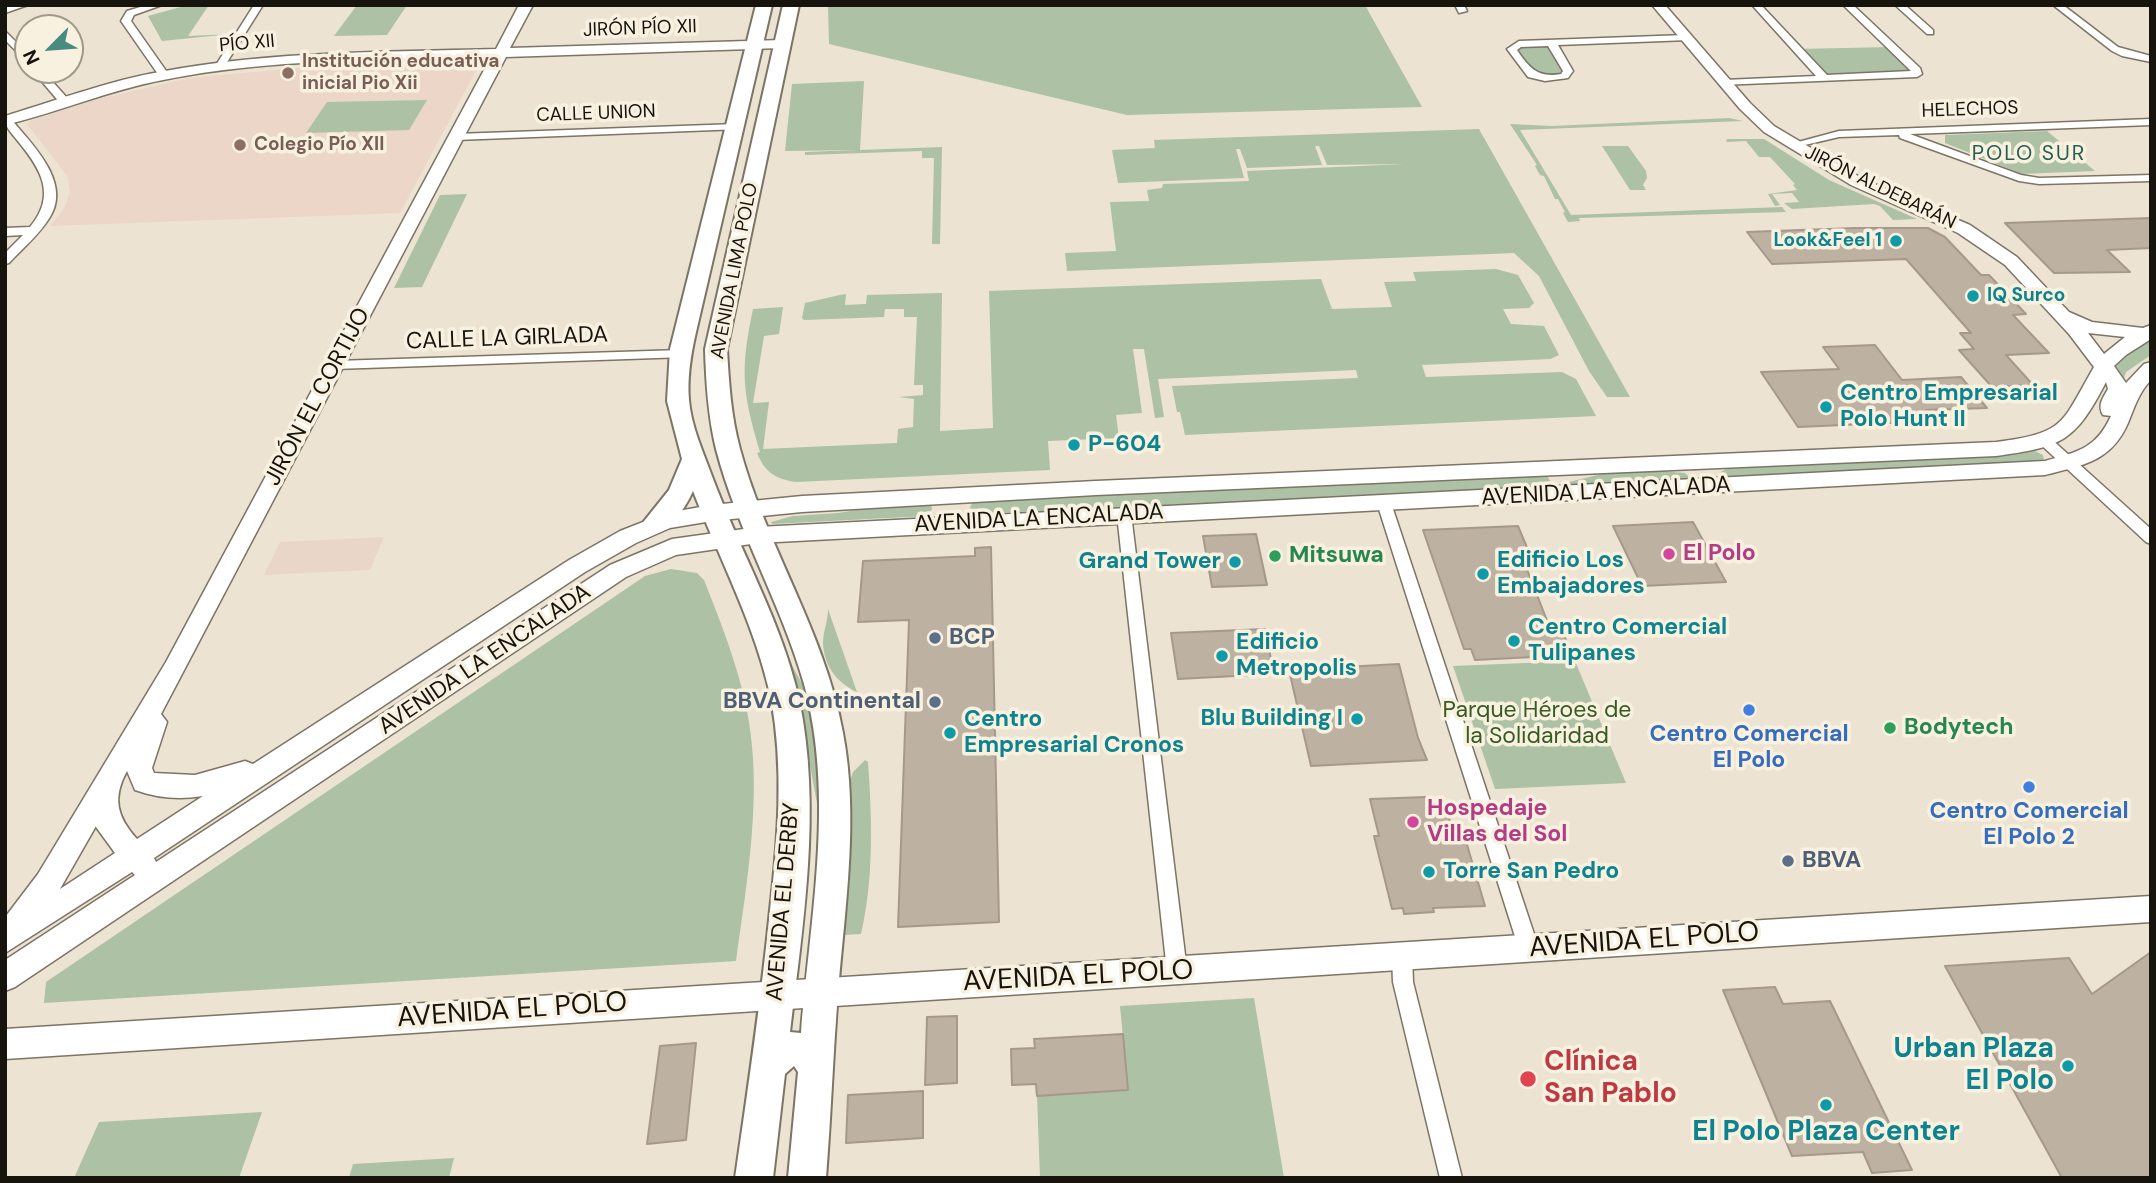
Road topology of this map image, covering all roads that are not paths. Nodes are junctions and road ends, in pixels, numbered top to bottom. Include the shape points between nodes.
1 (24, 5) edge
2 (158, 5) edge
3 (259, 5) edge
4 (526, 5) edge
5 (764, 5) edge
6 (791, 5) edge
7 (1658, 5) edge
8 (1756, 5) edge
9 (1847, 5) edge
10 (1899, 5) edge
11 (2057, 5) edge
12 (5, 10) edge
13 (1930, 33) dead end
14 (1686, 38) junction
15 (755, 44) junction
16 (782, 44) junction
17 (1552, 44) junction
18 (500, 52) junction
19 (2151, 59) edge
20 (222, 65) junction
21 (164, 75) junction
22 (1825, 79) junction
23 (1724, 83) junction
24 (49, 84) edge
25 (65, 102) junction
26 (6, 120) edge
27 (2151, 122) edge
28 (737, 127) junction
29 (1927, 129) junction
30 (1880, 132) junction
31 (456, 137) junction
32 (1927, 142) junction
33 (1792, 145) junction
34 (755, 170) junction
35 (725, 171) junction
36 (2151, 178) edge
37 (30, 231) junction
38 (5, 232) edge
39 (5, 260) edge
40 (2060, 312) junction
41 (2148, 333) edge
42 (681, 354) junction
43 (335, 365) junction
44 (2104, 367) junction
45 (2151, 368) edge
46 (2113, 434) junction
47 (2043, 440) junction
48 (694, 459) junction
49 (2070, 463) junction
50 (944, 495) junction
51 (1384, 503) junction
52 (748, 509) junction
53 (712, 513) junction
54 (1124, 514) junction
55 (945, 523) junction
56 (654, 525) junction
57 (758, 535) junction
58 (724, 538) junction
59 (2151, 538) edge
60 (174, 669) junction
61 (299, 747) junction
62 (106, 786) junction
63 (134, 856) junction
64 (156, 878) junction
65 (53, 909) junction
66 (2151, 909) edge
67 (5, 933) edge
68 (5, 940) edge
69 (1529, 949) junction
70 (1402, 956) junction
71 (1177, 971) junction
72 (5, 976) edge
73 (821, 992) junction
74 (778, 995) junction
75 (5, 1044) edge
76 (815, 1071) junction
77 (767, 1074) junction
78 (754, 1178) edge
79 (807, 1178) edge
80 (1451, 1178) edge

1 - 12 street
2 - 21 street via 130,13 126,21
3 - 20 street
4 - 18 main road, JIRÓN EL CORTIJO
5 - 15 main road, AVENIDA LIMA POLO
6 - 16 main road, AVENIDA LIMA POLO
7 - 14 main road, JIRÓN ALDEBARÁN
8 - 22 street
9 - 22 street via 1917,74
10 - 13 street
11 - 19 street via 2115,49
14 - 17 street
14 - 23 main road, JIRÓN ALDEBARÁN
15 - 16 main road, JIRÓN PÍO XII
15 - 18 main road, JIRÓN PÍO XII
15 - 28 main road, AVENIDA LIMA POLO
16 - 34 main road, AVENIDA LIMA POLO
17 - 17 street via 1519,44 1512,49 1533,77 1564,76 1568,71
18 - 20 main road, PÍO XII
18 - 31 main road, JIRÓN EL CORTIJO
20 - 21 main road, PÍO XII
21 - 25 main road, PÍO XII
22 - 23 street
23 - 33 main road, JIRÓN ALDEBARÁN via 1769,129
24 - 25 street
25 - 26 main road, PÍO XII
26 - 37 street via 47,175 48,209
27 - 29 street, HELECHOS
28 - 31 street, CALLE UNION
28 - 35 main road, AVENIDA LIMA POLO
29 - 30 street, HELECHOS
29 - 32 street
30 - 32 street
30 - 33 street, HELECHOS via 1839,134
31 - 43 main road, JIRÓN EL CORTIJO
32 - 36 street via 2020,178
33 - 40 main road, JIRÓN ALDEBARÁN via 1857,182 1979,238 2011,261
34 - 35 main road
34 - 52 main road, AVENIDA LIMA POLO via 715,369 722,425
35 - 42 main road, AVENIDA LIMA POLO
37 - 38 street
37 - 39 street
40 - 41 main road via 2088,327
40 - 44 main road, JIRÓN ALDEBARÁN
41 - 44 main road, AVENIDA LA ENCALADA
42 - 43 street, CALLE LA GIRLADA
42 - 48 main road, AVENIDA LIMA POLO via 678,399
43 - 60 main road, JIRÓN EL CORTIJO
44 - 46 main road via 2118,389 2110,404
44 - 47 main road, AVENIDA LA ENCALADA via 2071,422 2062,432
45 - 46 main road, AVENIDA LA ENCALADA via 2134,386
46 - 49 main road, AVENIDA LA ENCALADA via 2094,452
47 - 49 street
47 - 50 main road, AVENIDA LA ENCALADA via 1924,454
48 - 53 main road, AVENIDA LIMA POLO
48 - 56 main road via 680,494
49 - 51 main road, AVENIDA LA ENCALADA via 2030,470
49 - 59 street
50 - 52 main road, AVENIDA LA ENCALADA
50 - 55 main road
51 - 54 main road, AVENIDA LA ENCALADA
51 - 69 street
52 - 53 main road, AVENIDA LA ENCALADA
52 - 57 main road, AVENIDA LIMA POLO
53 - 56 main road, AVENIDA LA ENCALADA
53 - 58 main road, AVENIDA EL DERBY
54 - 55 main road, AVENIDA LA ENCALADA
54 - 71 street
55 - 57 main road, AVENIDA LA ENCALADA
56 - 61 main road, AVENIDA LA ENCALADA via 577,566
57 - 58 main road, AVENIDA LA ENCALADA
57 - 73 main road, AVENIDA EL DERBY via 807,652 829,733 834,825
58 - 64 main road, AVENIDA LA ENCALADA via 672,547 618,571
58 - 74 main road, AVENIDA EL DERBY via 773,654 791,743 792,851
60 - 61 main road via 139,768 144,782 167,789 206,786
60 - 62 main road, JIRÓN EL CORTIJO
61 - 63 main road, AVENIDA LA ENCALADA
62 - 63 main road via 109,827
62 - 67 main road, JIRÓN EL CORTIJO via 42,893
63 - 64 main road
63 - 65 main road, AVENIDA LA ENCALADA
64 - 72 main road, AVENIDA LA ENCALADA
65 - 68 main road, AVENIDA LA ENCALADA
65 - 72 main road via 69,905 78,910 72,922
66 - 69 main road, AVENIDA EL POLO
69 - 70 main road, AVENIDA EL POLO
70 - 71 main road, AVENIDA EL POLO
70 - 80 street via 1403,982
71 - 73 main road, AVENIDA EL POLO
73 - 74 main road, AVENIDA EL POLO
73 - 76 main road, AVENIDA EL DERBY
74 - 75 main road, AVENIDA EL POLO
74 - 77 main road, AVENIDA EL DERBY
76 - 77 main road via 810,1054 793,1048 776,1056
76 - 79 main road, AVENIDA EL DERBY
77 - 78 main road, AVENIDA EL DERBY

